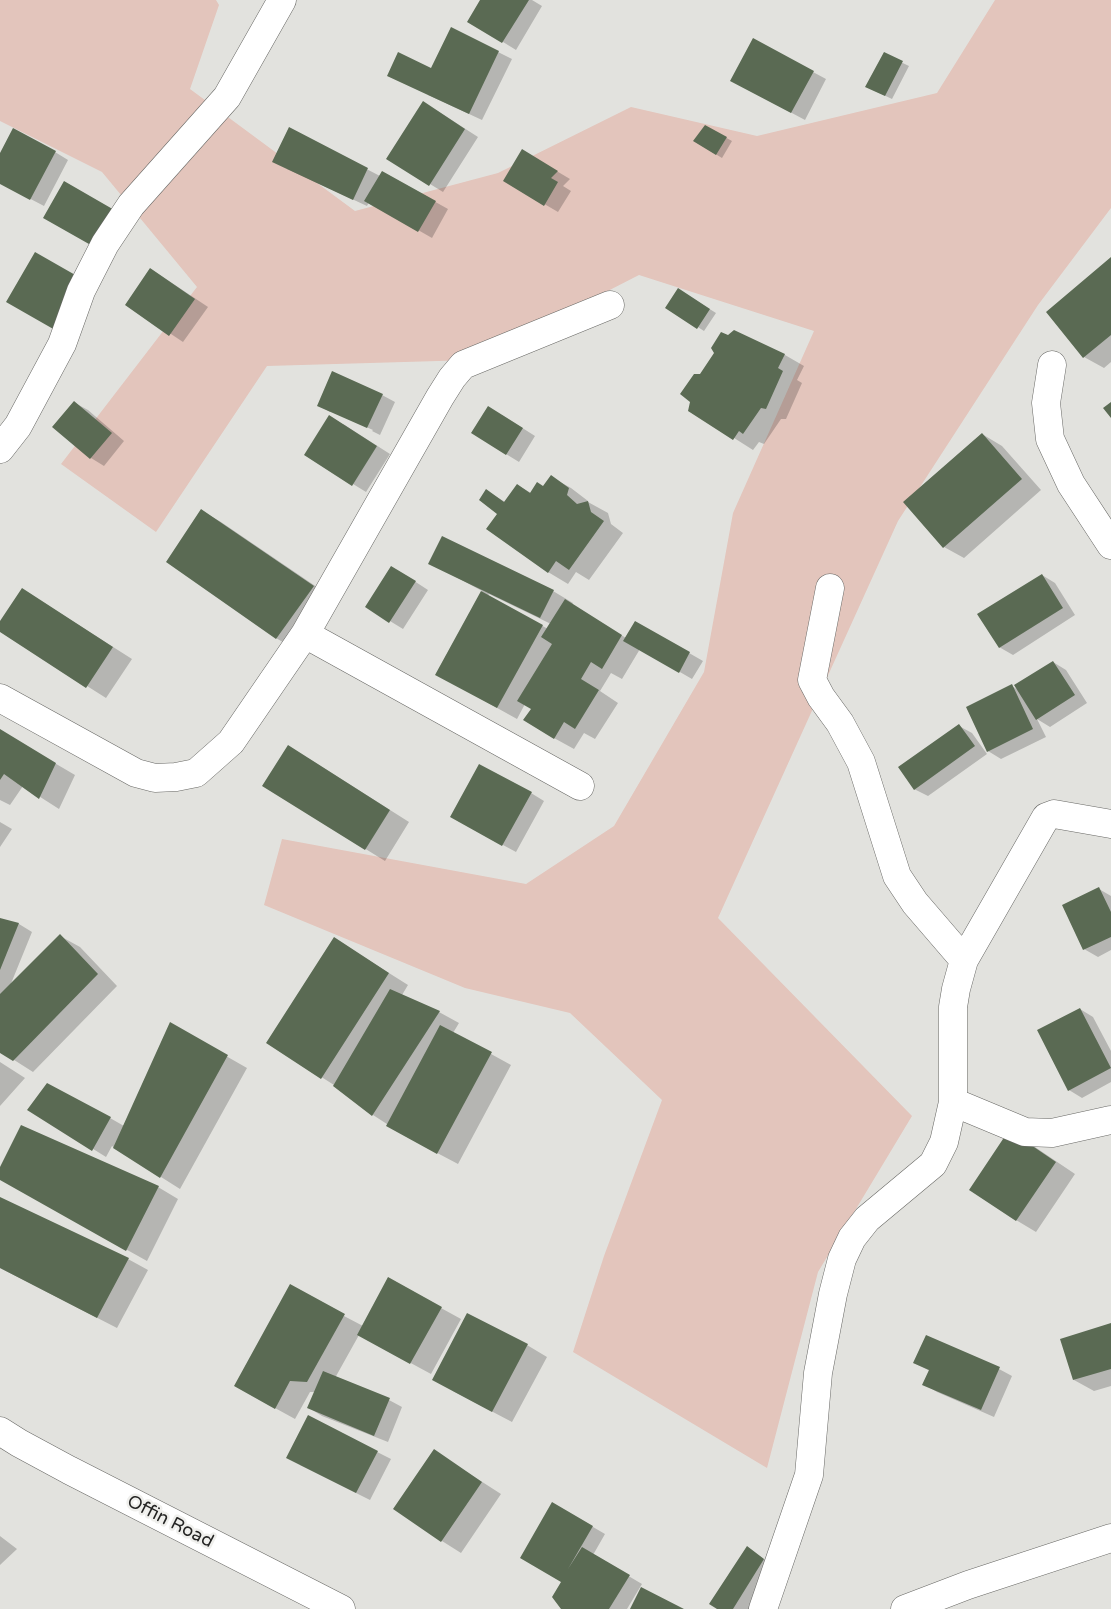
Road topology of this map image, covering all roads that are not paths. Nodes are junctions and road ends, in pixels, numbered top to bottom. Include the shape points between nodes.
1 (282, 0) edge
2 (610, 305) dead end
3 (1052, 365) dead end
4 (0, 449) edge
5 (1111, 545) edge
6 (830, 588) dead end
7 (305, 634) junction
8 (0, 698) edge
9 (580, 786) dead end
10 (1111, 824) edge
11 (964, 960) junction
12 (953, 1102) junction
13 (1111, 1120) edge
14 (0, 1431) edge
15 (1111, 1538) edge
16 (292, 1597) edge
17 (342, 1609) edge
18 (763, 1609) edge
19 (905, 1609) edge

1 - 4 street via 227,97 131,205 105,244 81,291 62,344 18,426
2 - 7 street via 463,364 440,397
3 - 5 street via 1046,402 1050,440 1071,484
6 - 11 street via 812,680 861,762 897,876
7 - 8 street via 231,742 196,773 155,778 136,773
7 - 9 street
10 - 11 street via 1054,814 1046,817
11 - 12 street via 953,1007
12 - 13 street via 1025,1132 1052,1133
12 - 18 street via 944,1142 933,1164 867,1219 852,1238 842,1259 818,1372 810,1475
14 - 16 street, Offin Road
15 - 19 street
16 - 17 street, Offin Road

